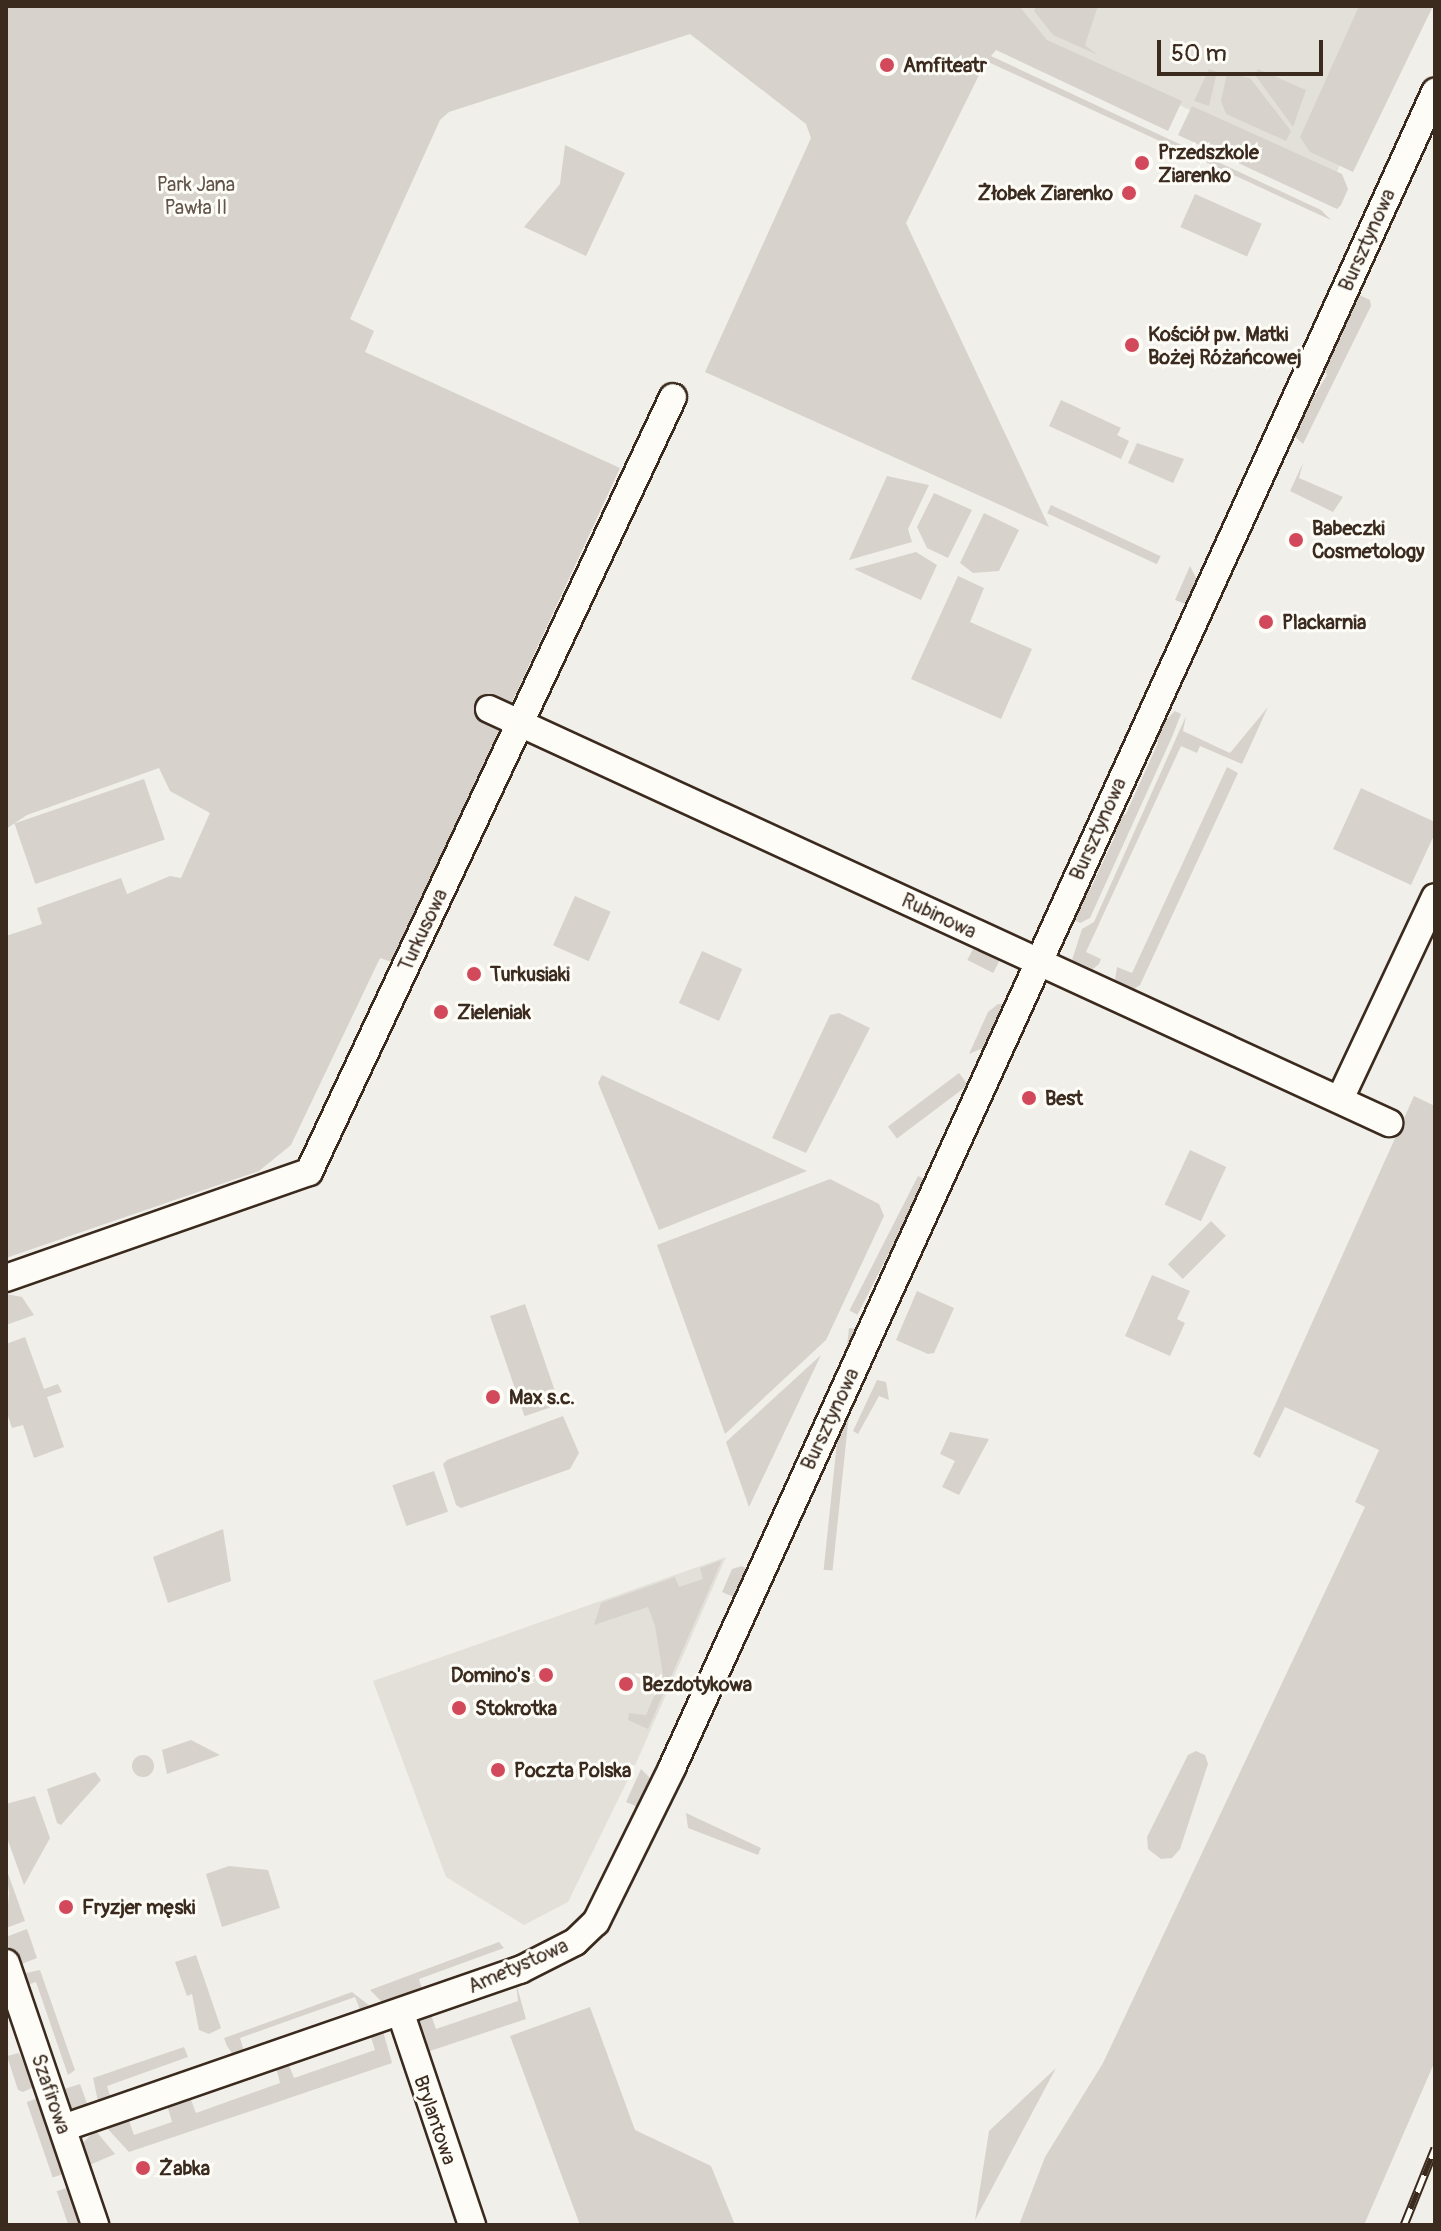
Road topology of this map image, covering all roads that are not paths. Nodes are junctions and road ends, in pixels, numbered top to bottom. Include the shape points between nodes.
1 (1435, 92) edge
2 (673, 397) dead end
3 (489, 709) dead end
4 (520, 724) junction
5 (1435, 897) edge
6 (1039, 961) junction
7 (1340, 1099) junction
8 (1389, 1123) dead end
9 (6, 1278) edge
10 (762, 1567) joint
11 (6, 1963) edge
12 (401, 2014) junction
13 (63, 2128) junction
14 (95, 2225) edge
15 (472, 2225) edge

1 - 6 street, Bursztynowa
2 - 4 street, Turkusowa
3 - 4 street, Rubinowa
4 - 6 street, Rubinowa
4 - 9 street, Turkusowa via 309,1172
5 - 7 street
6 - 7 street, Rubinowa
6 - 10 street, Bursztynowa
7 - 8 street, Rubinowa
10 - 12 street, Ametystowa via 619,1883 596,1922 575,1942 520,1970
11 - 13 street, Szafirowa
12 - 13 street, Ametystowa
12 - 15 street, Brylantowa
13 - 14 street, Szafirowa

